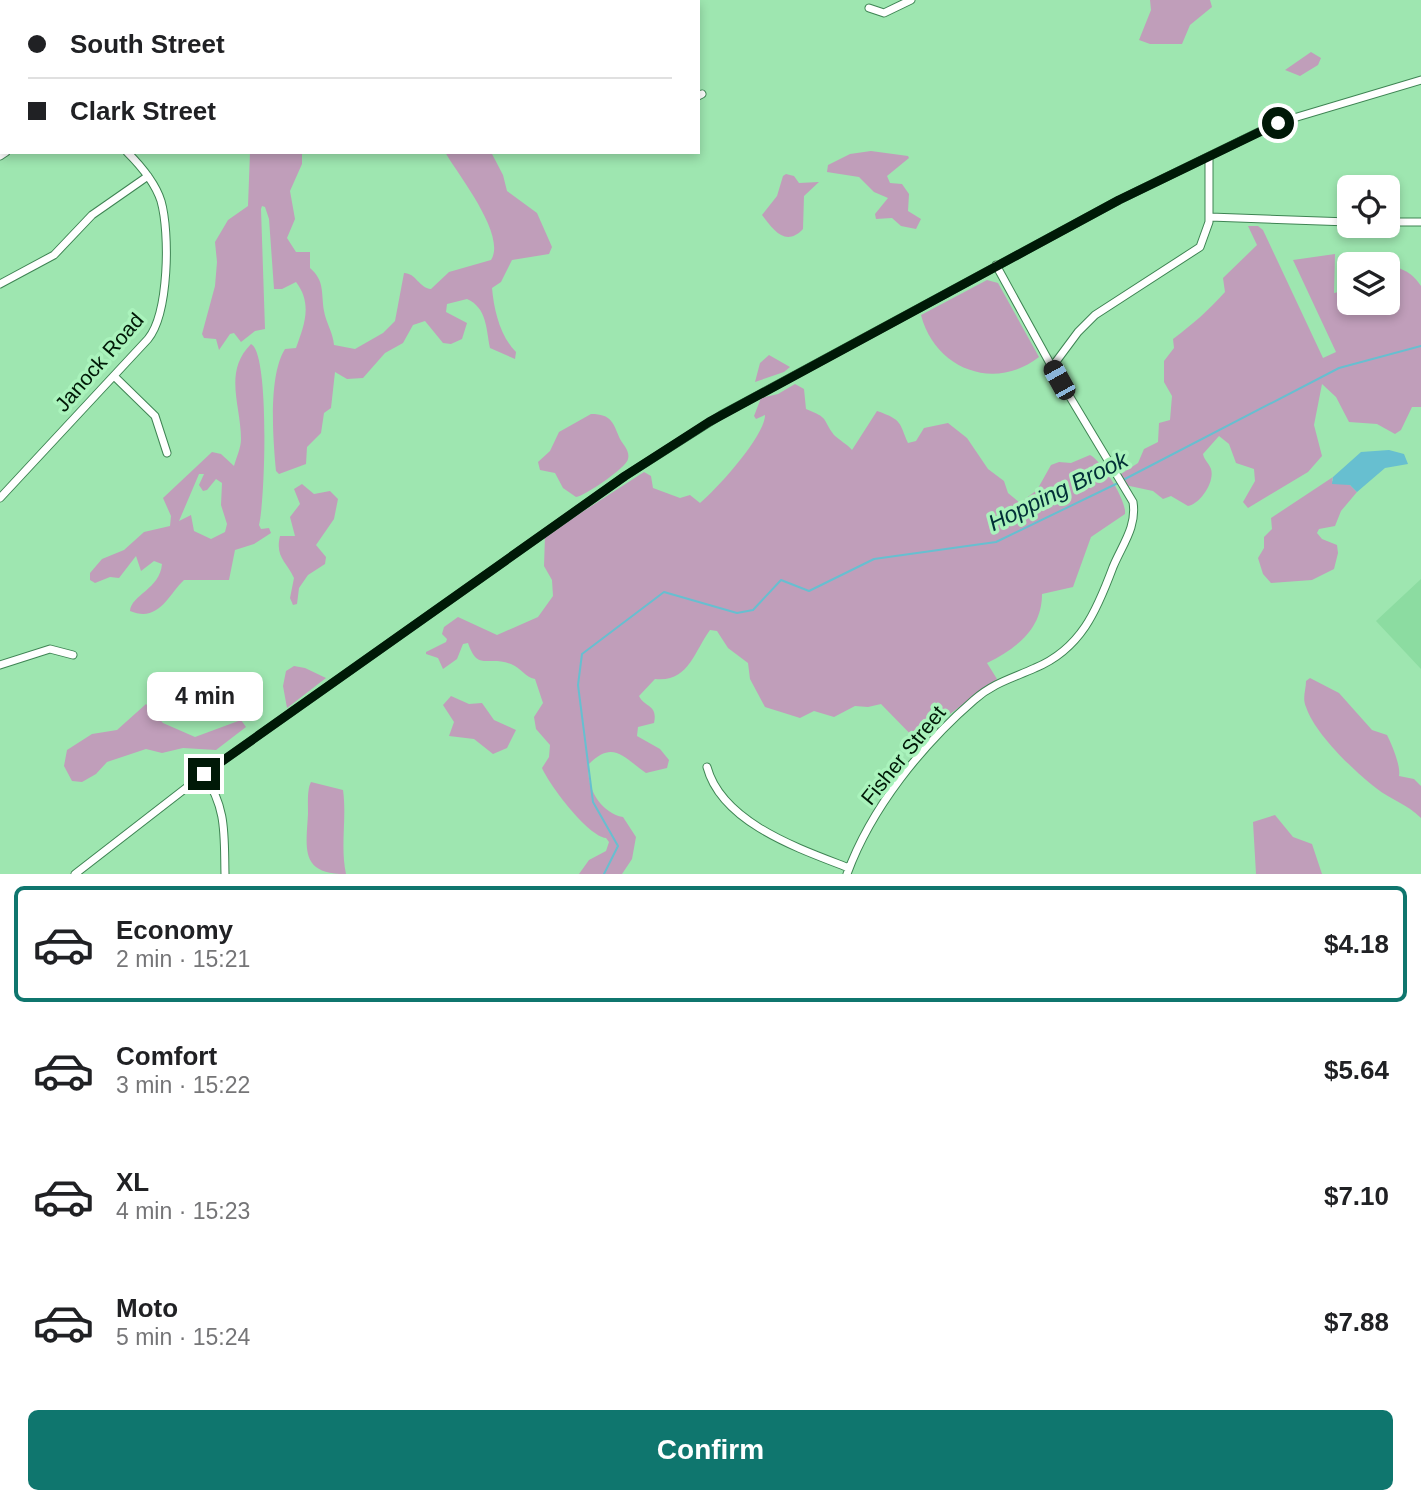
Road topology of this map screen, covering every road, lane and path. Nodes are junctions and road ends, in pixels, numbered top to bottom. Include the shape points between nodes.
1 (911, 0) edge
2 (869, 8) dead end
3 (1421, 80) edge
4 (129, 154) edge
5 (1209, 158) junction
6 (148, 176) junction
7 (1210, 217) junction
8 (1337, 222) edge
9 (1400, 222) edge
10 (1421, 222) edge
11 (996, 265) junction
12 (0, 284) edge
13 (1052, 367) junction
14 (114, 376) junction
15 (167, 453) dead end
16 (0, 498) edge
17 (73, 655) dead end
18 (0, 665) edge
19 (707, 767) dead end
20 (204, 774) junction
21 (848, 871) edge
22 (75, 874) edge
23 (225, 874) edge

1 - 2 street via 884,13
3 - 5 street via 1289,118
4 - 6 street, Janock Road
5 - 7 street
5 - 11 street
6 - 12 street via 92,215 54,255
6 - 14 street, Janock Road via 163,209 163,309 152,335
7 - 8 street
7 - 13 street via 1197,250 1095,315
9 - 10 street
11 - 13 street, Fisher Street
11 - 20 street via 678,441
13 - 21 street, Fisher Street via 1133,502 1134,520 1093,617 1062,653 993,685 941,732 880,810
14 - 15 street via 155,416
14 - 16 street, Janock Road
17 - 18 street via 50,649
19 - 21 street via 716,791 765,832
20 - 22 street
20 - 23 street via 223,811

